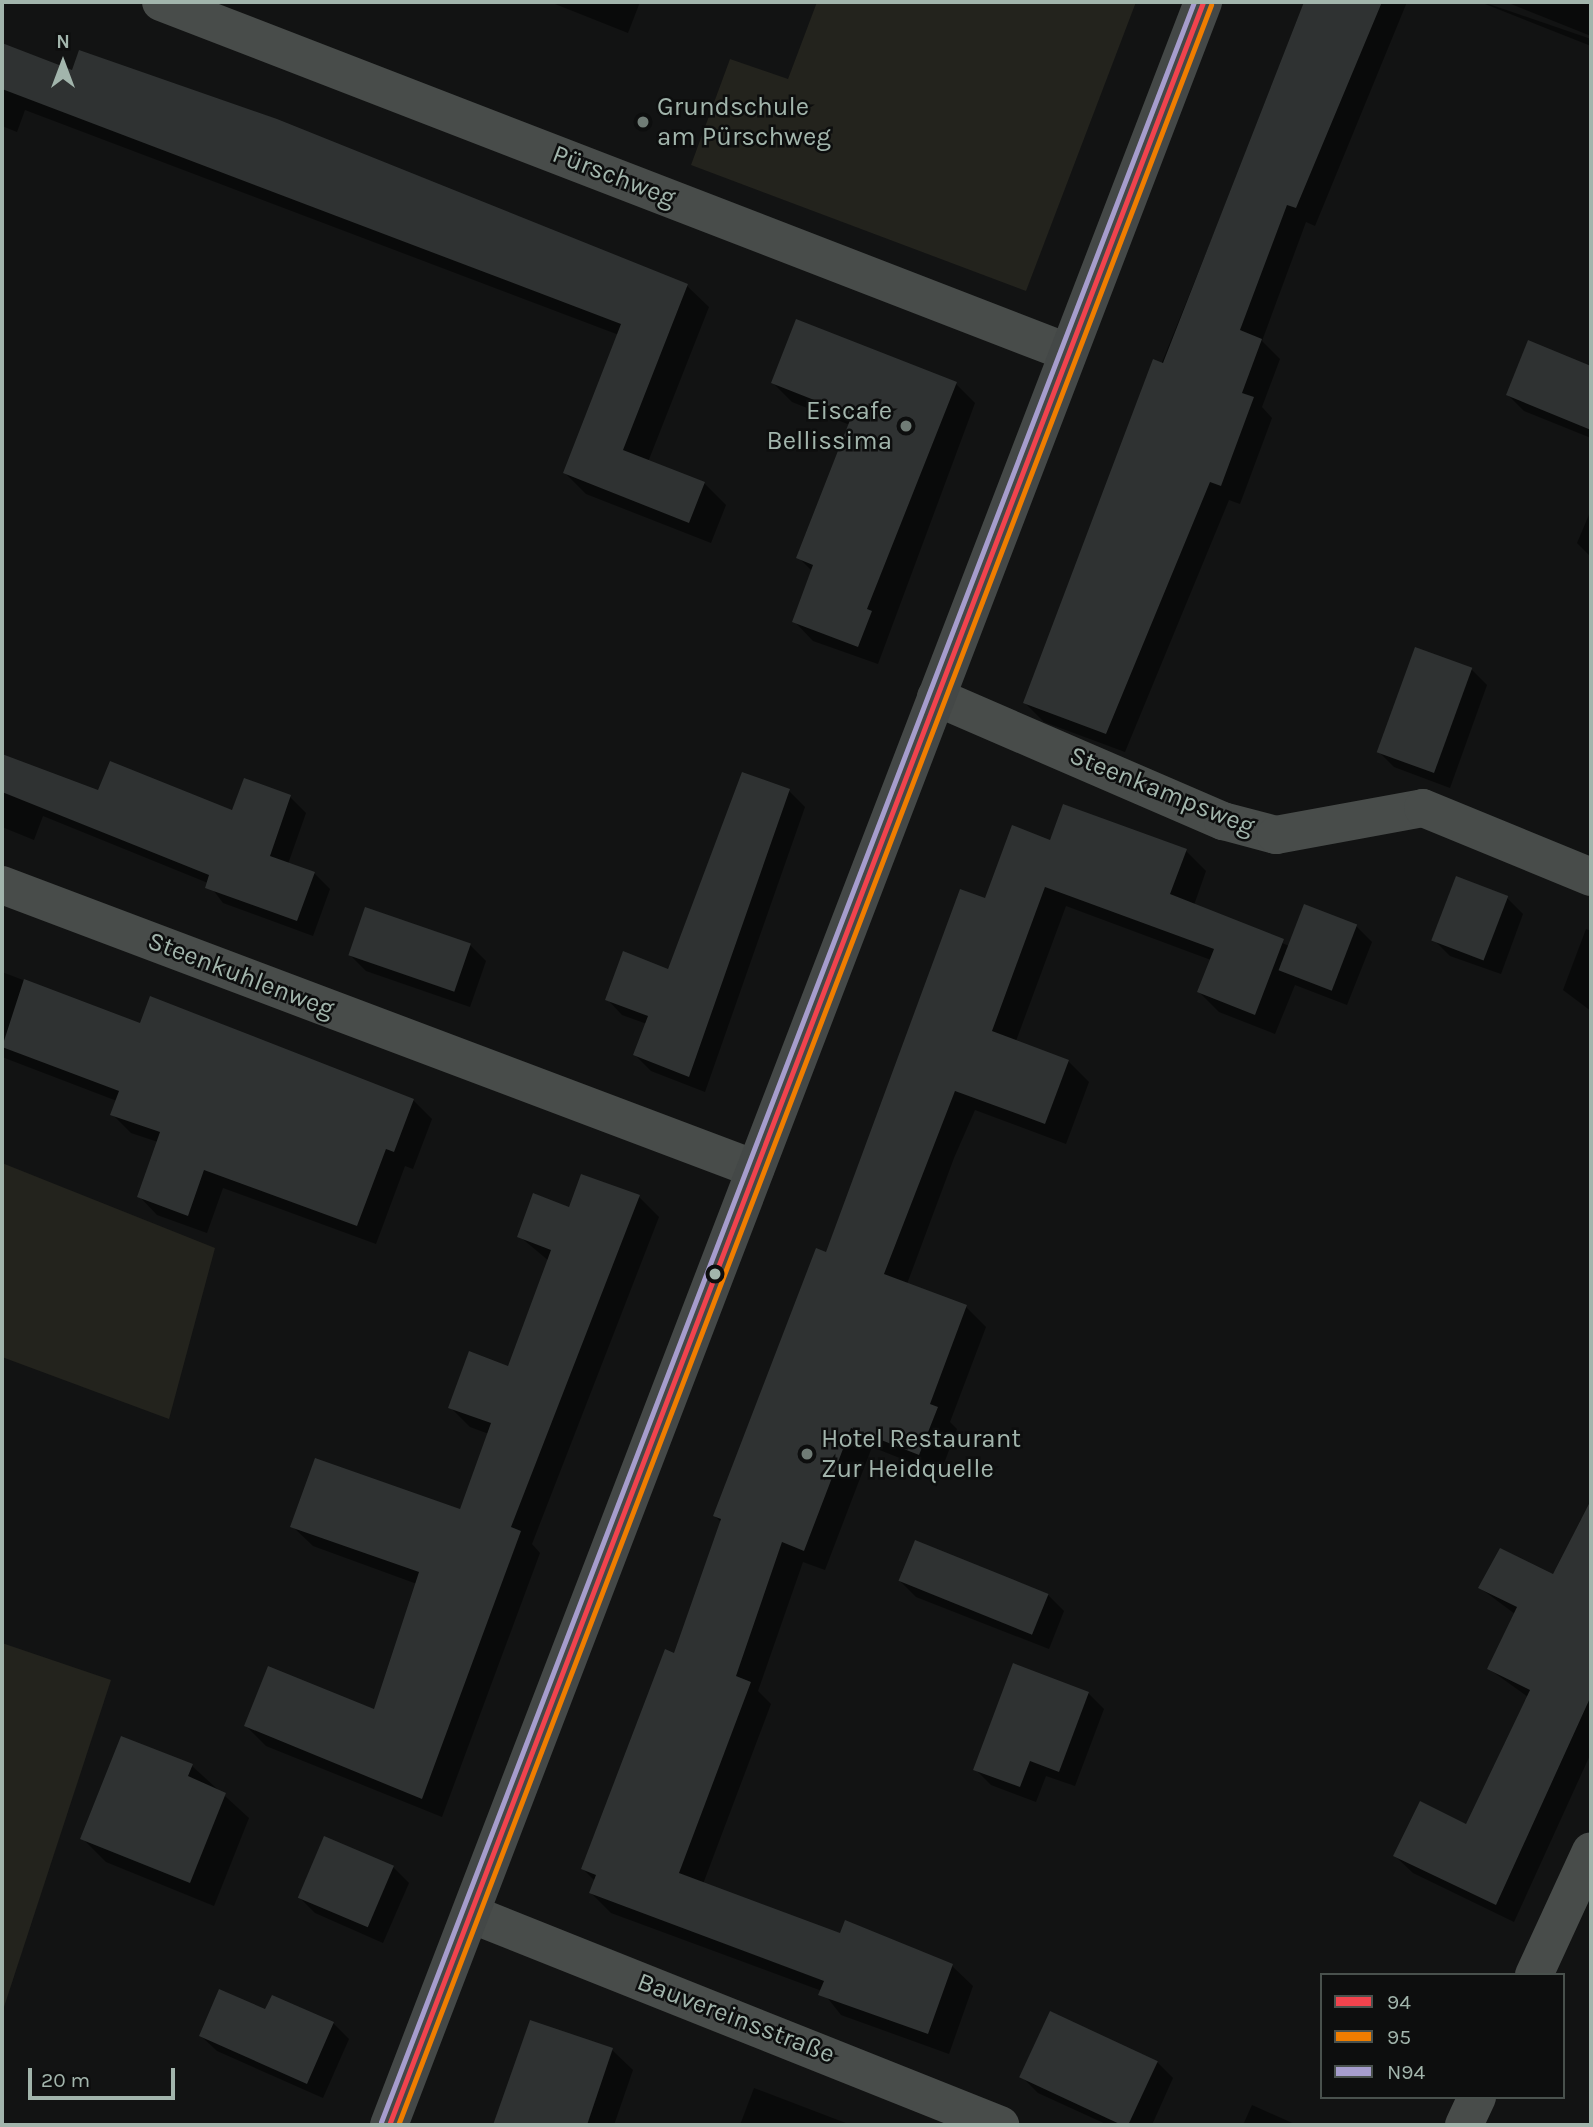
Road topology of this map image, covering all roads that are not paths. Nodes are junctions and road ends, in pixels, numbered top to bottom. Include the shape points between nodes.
1 (161, 2) edge
2 (1202, 2) edge
3 (1068, 352) junction
4 (936, 697) junction
5 (1591, 877) edge
6 (2, 885) edge
7 (755, 1169) junction
8 (1591, 1851) edge
9 (471, 1914) junction
10 (1535, 1973) edge
11 (1476, 2099) edge
12 (389, 2125) edge
13 (1000, 2125) edge
14 (1464, 2125) edge

1 - 3 street, Pürschweg
2 - 3 main road
3 - 4 main road
4 - 5 street, Steenkampsweg via 1223,821 1276,835 1423,807
4 - 7 main road
6 - 7 street, Steenkuhlenweg
7 - 9 main road
8 - 10 street
9 - 12 main road
9 - 13 street, Bauvereinsstraße
11 - 14 street

